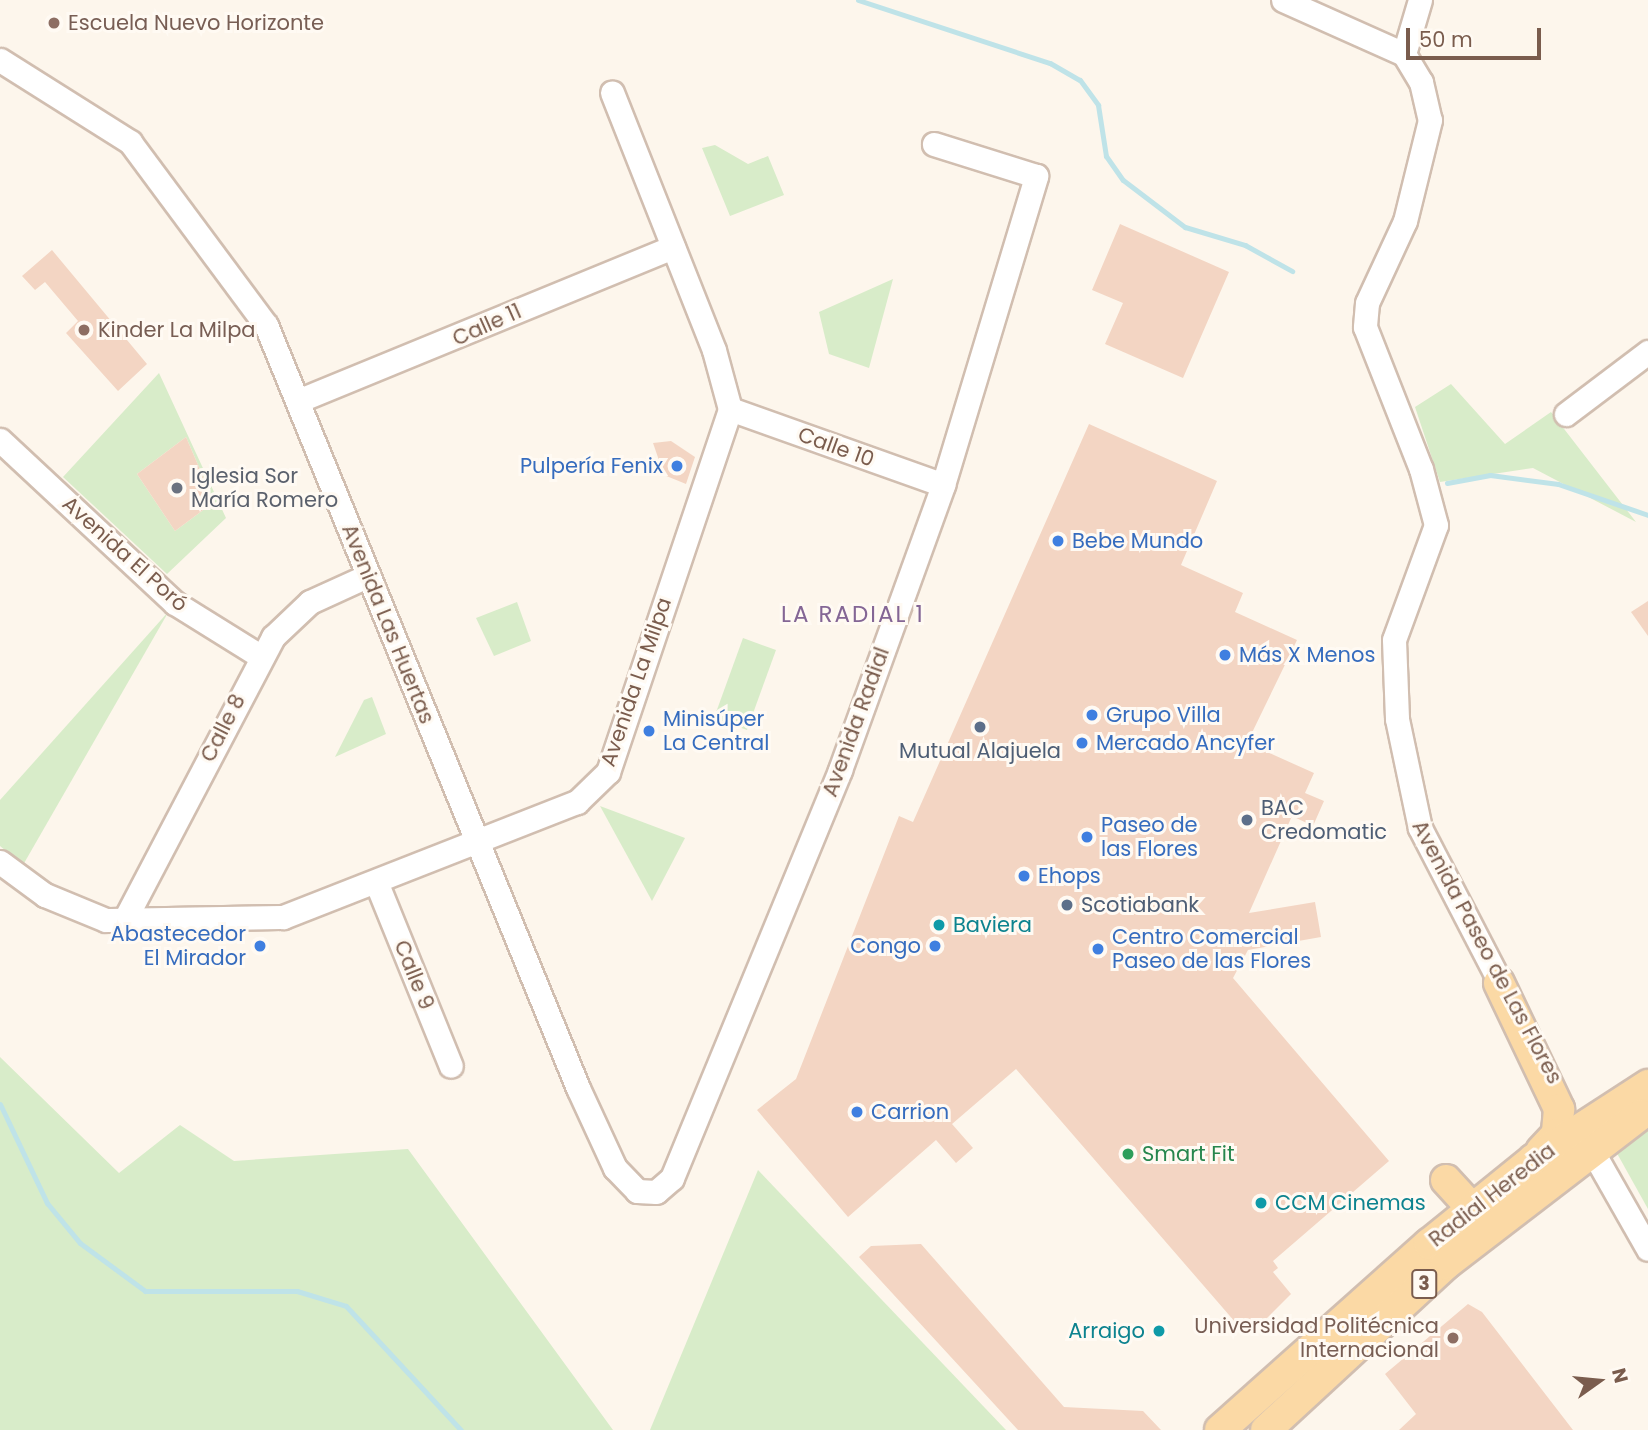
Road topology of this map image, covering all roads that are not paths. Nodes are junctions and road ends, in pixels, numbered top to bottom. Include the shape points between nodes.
1 (1283, 0) edge
2 (1420, 0) edge
3 (1404, 54) junction
4 (0, 60) edge
5 (612, 92) dead end
6 (934, 144) dead end
7 (673, 247) junction
8 (1648, 352) edge
9 (300, 400) junction
10 (730, 409) junction
11 (1566, 414) dead end
12 (0, 440) edge
13 (943, 485) junction
14 (368, 576) junction
15 (260, 656) junction
16 (478, 844) junction
17 (0, 862) edge
18 (377, 884) junction
19 (124, 921) junction
20 (1499, 983) junction
21 (451, 1066) dead end
22 (1648, 1085) edge
23 (1648, 1110) edge
24 (1585, 1139) junction
25 (1534, 1159) junction
26 (637, 1191) joint
27 (1475, 1215) junction
28 (1648, 1249) edge
29 (1268, 1418) edge
30 (1220, 1430) edge
31 (1244, 1430) edge

1 - 3 street
2 - 3 street
3 - 20 street, Avenida Paseo de Las Flores via 1421,82 1430,120 1405,221 1367,303 1364,327 1421,469 1436,525 1394,640 1397,719 1420,828
4 - 9 street, Avenida Las Huertas via 130,142 266,325
5 - 7 street
6 - 13 street, Avenida Radial via 1036,176
7 - 9 street, Calle 11
7 - 10 street
8 - 11 street
9 - 14 street, Avenida Las Huertas
10 - 13 street, Calle 10
10 - 16 street, Avenida La Milpa via 608,772 578,802
12 - 15 street, Avenida El Poró via 175,603
13 - 26 street, Avenida Radial via 840,770 672,1178 656,1192
14 - 15 street, Calle 8 via 310,602
14 - 16 street, Avenida Las Huertas
15 - 19 street, Calle 8
16 - 18 street, Avenida La Milpa
16 - 26 street, Avenida Las Huertas via 578,1088 615,1168
17 - 19 street, Avenida La Milpa via 84,915
18 - 19 street, Avenida La Milpa via 283,917
18 - 21 street, Calle 9
20 - 24 street, Avenida Paseo de Las Flores
20 - 25 main road via 1559,1109 1557,1134
22 - 24 main road, Radial Heredia / 3
23 - 24 main road, Radial Heredia / 3
24 - 25 main road, Radial Heredia / 3
24 - 27 main road
24 - 28 street, Avenida Paseo de Las Flores
24 - 29 main road, Radial Heredia / 3 via 1376,1328
25 - 27 main road, Radial Heredia / 3
25 - 27 main road via 1503,1168 1471,1189 1446,1180
27 - 29 main road
27 - 30 main road, Radial Heredia / 3
29 - 31 main road

